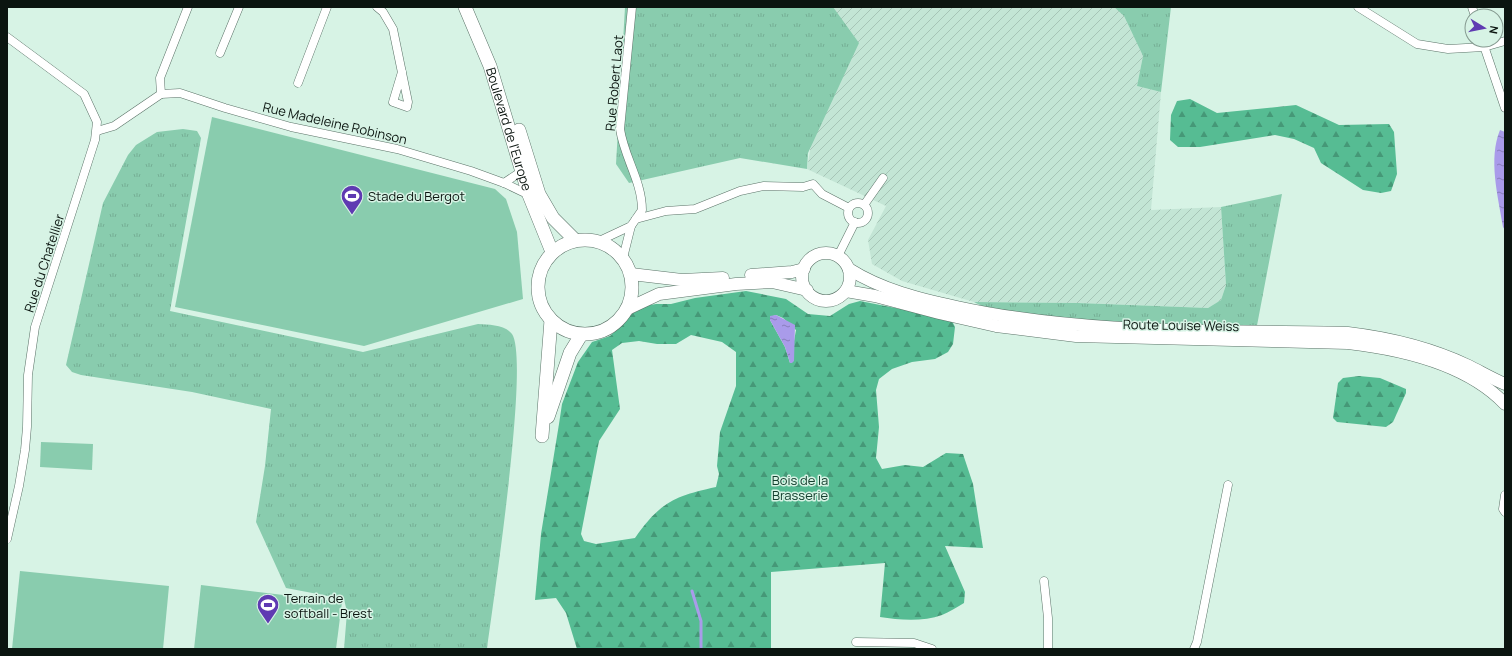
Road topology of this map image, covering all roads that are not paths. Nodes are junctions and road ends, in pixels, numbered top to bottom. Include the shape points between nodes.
1 (188, 7) edge
2 (239, 7) edge
3 (327, 7) edge
4 (377, 7) edge
5 (465, 7) edge
6 (473, 7) edge
7 (632, 7) edge
8 (1358, 7) edge
9 (7, 37) edge
10 (1464, 46) edge
11 (1485, 48) edge
12 (220, 53) dead end
13 (402, 72) dead end
14 (298, 82) dead end
15 (161, 94) junction
16 (1505, 108) edge
17 (97, 132) junction
18 (522, 171) junction
19 (882, 178) dead end
20 (504, 183) junction
21 (529, 195) junction
22 (864, 205) junction
23 (849, 208) junction
24 (636, 219) junction
25 (855, 222) junction
26 (631, 226) junction
27 (575, 240) junction
28 (599, 241) junction
29 (552, 252) junction
30 (838, 256) junction
31 (623, 258) junction
32 (804, 269) junction
33 (849, 270) junction
34 (631, 274) junction
35 (806, 290) junction
36 (846, 291) junction
37 (627, 309) junction
38 (550, 320) junction
39 (581, 335) junction
40 (1505, 384) edge
41 (1505, 404) edge
42 (1505, 414) edge
43 (1228, 485) dead end
44 (1505, 495) edge
45 (1505, 512) edge
46 (7, 539) edge
47 (1044, 581) dead end
48 (856, 642) dead end
49 (932, 649) edge
50 (1048, 649) edge
51 (1194, 649) edge

1 - 15 street via 160,78
2 - 12 street
3 - 14 street
4 - 13 street via 393,29
5 - 18 main road, Boulevard de l'Europe via 490,66
6 - 27 main road, Boulevard de l'Europe via 496,58 539,194 553,218
7 - 24 street, Rue Robert Laot via 620,129 642,199 642,210
8 - 10 street via 1418,44 1448,49
9 - 17 street, Rue du Chatellier via 84,94 97,122
11 - 16 street
15 - 17 street via 114,126
15 - 20 street, Rue Madeleine Robinson via 180,93 290,127 397,149
17 - 46 street, Rue du Chatellier via 35,327 28,375 25,450
18 - 20 street
18 - 21 main road, Boulevard de l'Europe
19 - 22 street
20 - 21 street, Rue Madeleine Robinson
21 - 29 main road, Boulevard de l'Europe
22 - 23 street via 858,203
22 - 25 street via 867,217 862,222
23 - 24 street via 822,194 813,184 803,187 764,186 740,191 695,209 666,211
23 - 25 street via 848,215
24 - 26 street, Rue Robert Laot
25 - 30 street
26 - 28 street
26 - 31 street
27 - 28 main road
27 - 29 main road
28 - 31 main road
29 - 38 main road via 543,264 538,278 538,294 542,308
30 - 32 main road via 827,253 815,255
30 - 33 main road via 847,264
31 - 34 main road
32 - 34 main road via 701,280
32 - 35 main road via 802,280
33 - 36 main road via 850,280
33 - 40 main road, Route Louise Weiss via 878,285 931,301 1026,320 1106,328 1348,333 1374,336 1442,354
34 - 37 main road via 631,298
35 - 36 main road via 824,301 838,298
35 - 37 main road via 772,282 736,284 659,294
36 - 41 main road, Route Louise Weiss via 996,326 1076,336 1348,343 1373,346 1410,354 1445,366 1491,390
37 - 39 main road via 619,320 608,328 595,334
38 - 39 main road via 565,330
38 - 39 main road via 542,436 570,353
41 - 42 main road
43 - 51 street
44 - 45 street
47 - 50 street
48 - 49 street via 914,643

